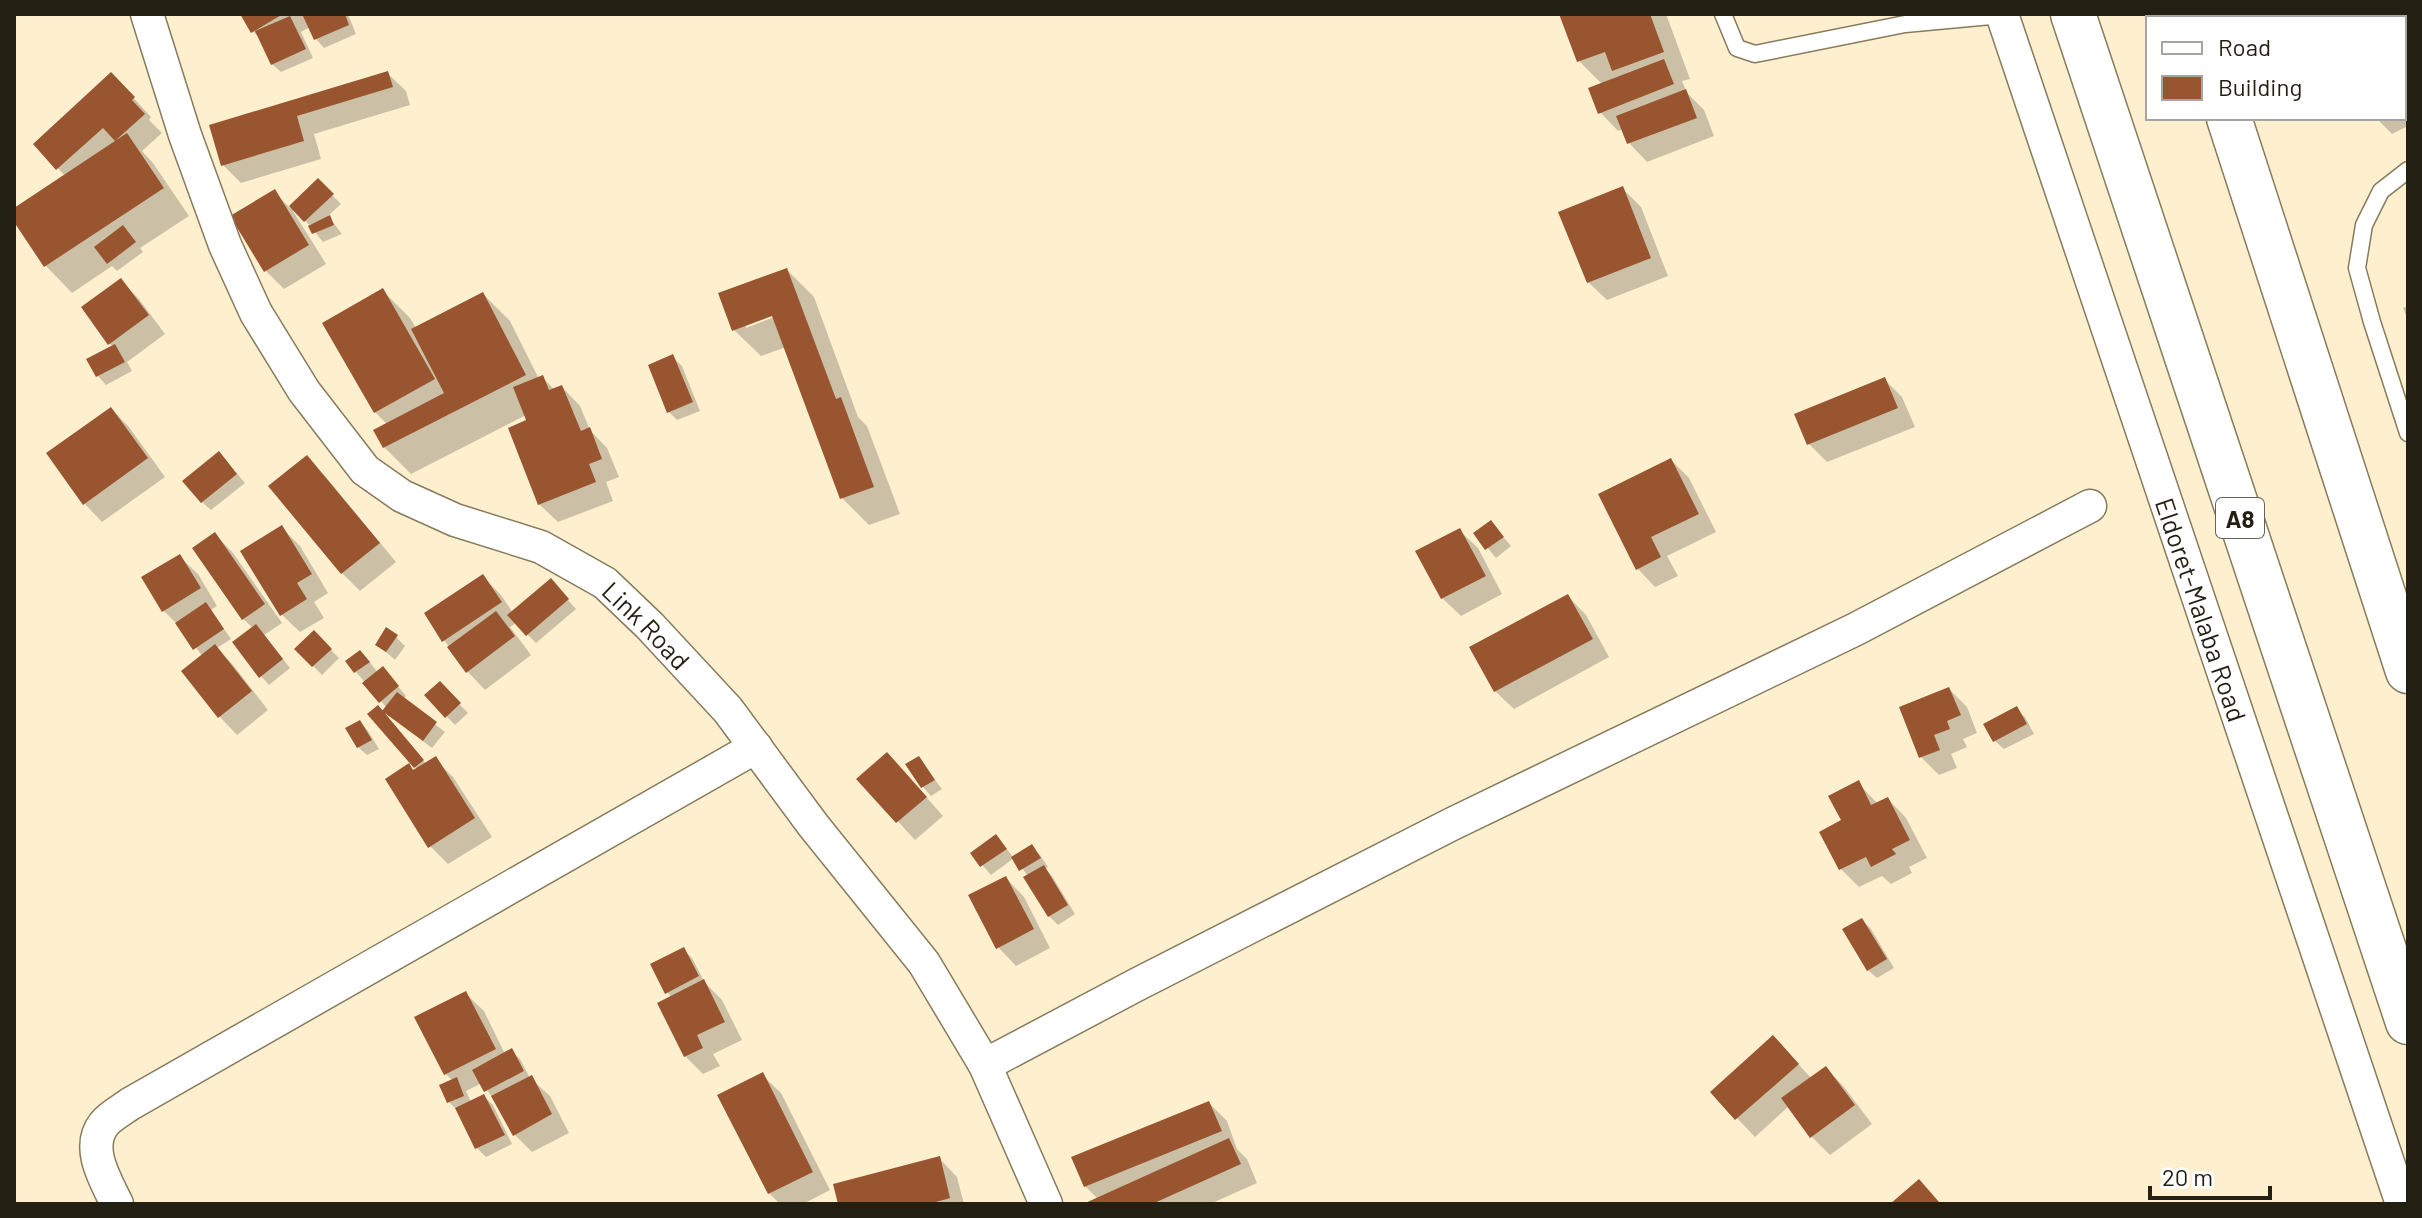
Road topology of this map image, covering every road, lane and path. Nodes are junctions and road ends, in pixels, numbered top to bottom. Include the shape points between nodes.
1 (147, 14) edge
2 (1723, 14) edge
3 (2002, 14) edge
4 (2073, 14) edge
5 (1904, 19) edge
6 (2230, 120) edge
7 (2408, 170) edge
8 (2408, 433) edge
9 (2090, 506) dead end
10 (2408, 671) edge
11 (756, 747) junction
12 (2408, 1022) edge
13 (985, 1065) junction
14 (117, 1204) edge
15 (1046, 1204) edge
16 (2402, 1204) edge

1 - 11 street, Link Road via 225,245 256,313 304,391 365,470 402,496 455,520 541,547 605,583 728,710
2 - 5 lane via 1737,48 1755,54
3 - 5 lane
3 - 16 street, Eldoret-Malaba Road
4 - 12 highway, A8
6 - 10 highway
7 - 8 lane via 2381,191 2364,225 2357,268
9 - 13 street via 1842,636 1452,824
11 - 13 street, Link Road via 924,963
11 - 14 street via 130,1104 103,1125 95,1147
13 - 15 street, Link Road

